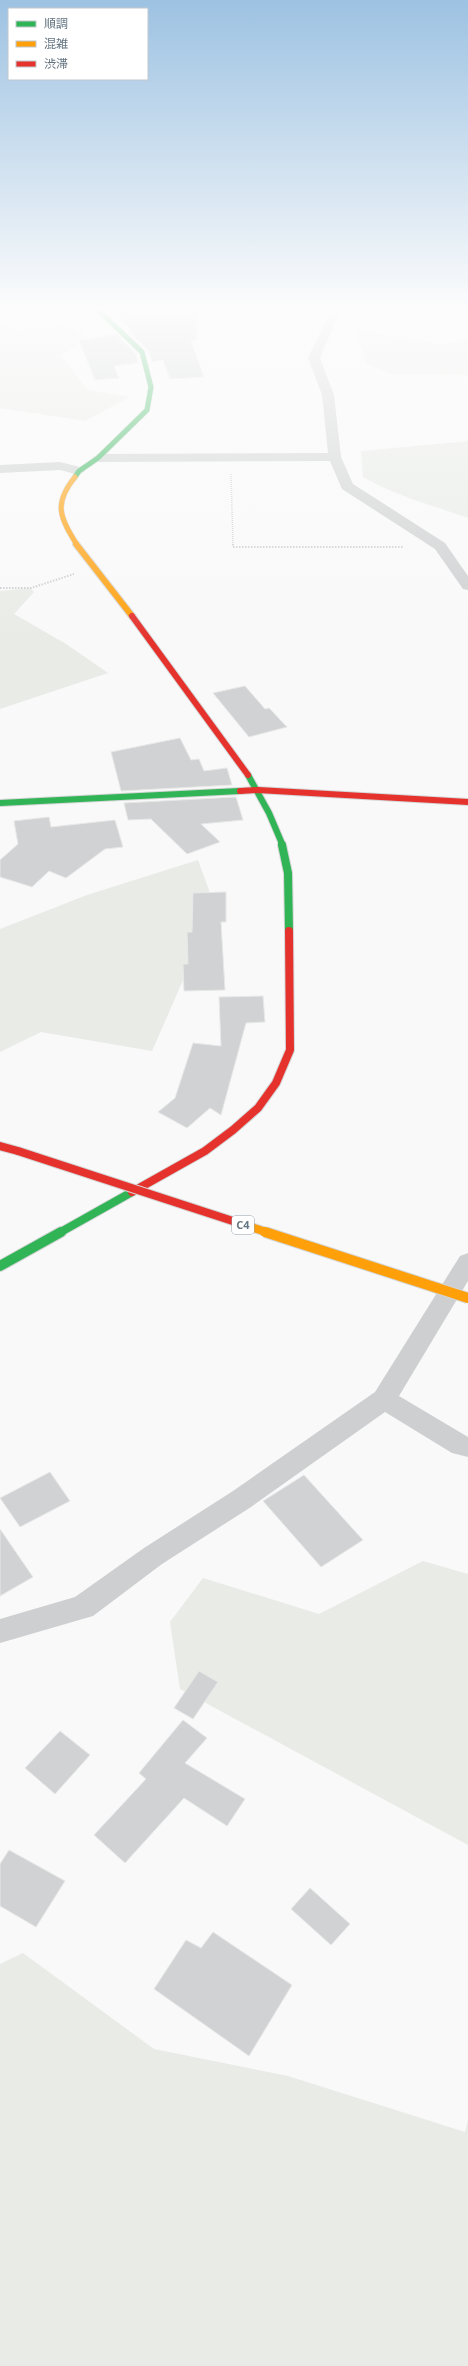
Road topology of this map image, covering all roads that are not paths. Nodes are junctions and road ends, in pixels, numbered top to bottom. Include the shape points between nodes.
1 (136, 420) edge
2 (331, 420) edge
3 (335, 457) junction
4 (98, 458) junction
5 (0, 469) edge
6 (79, 471) junction
7 (468, 586) edge
8 (258, 790) junction
9 (468, 802) edge
10 (0, 803) edge
11 (0, 1146) edge
12 (468, 1262) edge
13 (0, 1266) edge
14 (468, 1298) edge
15 (384, 1399) junction
16 (468, 1447) edge
17 (0, 1631) edge

1 - 4 main road
2 - 3 street
3 - 4 street
3 - 7 street via 348,486 440,546
4 - 6 main road
5 - 6 street via 60,466
6 - 8 main road via 63,493 60,505 61,516 68,531 171,668
8 - 9 main road
8 - 10 main road
8 - 13 main road via 285,853 289,884 290,1050 276,1083 258,1108 205,1151
11 - 14 main road, C4, bridge
12 - 15 street
15 - 16 street via 461,1446
15 - 17 street via 242,1499 154,1556 83,1608

